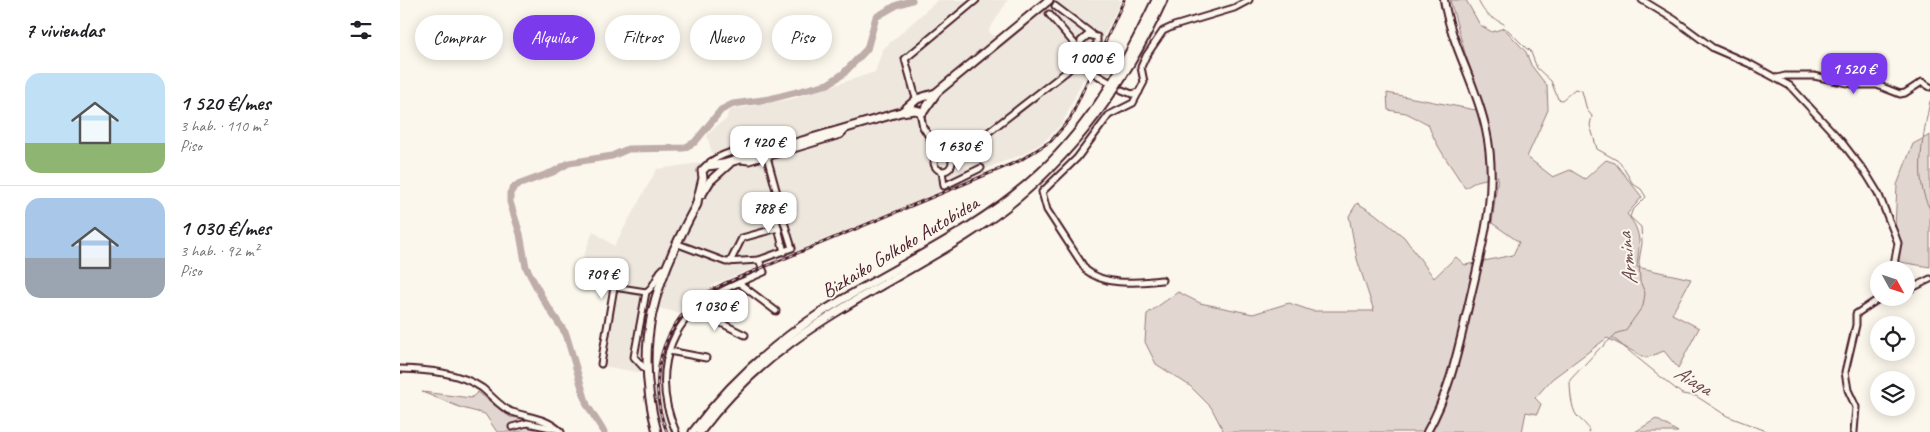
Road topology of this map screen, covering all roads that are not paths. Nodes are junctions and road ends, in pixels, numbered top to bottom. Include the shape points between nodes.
1 (976, 0) edge
2 (1049, 0) edge
3 (1156, 0) edge
4 (1163, 0) edge
5 (1249, 0) edge
6 (1444, 0) edge
7 (1642, 0) edge
8 (1055, 6) dead end
9 (1049, 14) dead end
10 (1092, 34) junction
11 (1081, 53) junction
12 (1074, 64) junction
13 (1084, 68) junction
14 (1778, 78) junction
15 (1109, 82) dead end
16 (1930, 87) edge
17 (1122, 90) dead end
18 (938, 92) junction
19 (1139, 92) junction
20 (1132, 94) junction
21 (918, 96) junction
22 (1133, 103) junction
23 (928, 105) junction
24 (916, 109) junction
25 (848, 127) junction
26 (773, 149) junction
27 (940, 154) junction
28 (767, 157) junction
29 (950, 157) junction
30 (737, 160) junction
31 (711, 166) junction
32 (981, 168) dead end
33 (942, 171) junction
34 (717, 174) junction
35 (706, 180) junction
36 (778, 210) junction
37 (778, 228) junction
38 (678, 244) junction
39 (784, 252) junction
40 (759, 260) junction
41 (1894, 261) edge
42 (730, 262) junction
43 (667, 267) junction
44 (1930, 279) edge
45 (1162, 280) dead end
46 (739, 283) junction
47 (1915, 286) edge
48 (646, 292) junction
49 (1870, 305) edge
50 (695, 310) junction
51 (776, 311) dead end
52 (745, 336) dead end
53 (668, 351) junction
54 (706, 358) dead end
55 (601, 364) dead end
56 (400, 369) edge
57 (646, 370) junction
58 (512, 427) dead end
59 (560, 431) edge
60 (657, 432) edge
61 (676, 432) edge
62 (693, 432) edge
63 (700, 432) edge
64 (1427, 432) edge
65 (1854, 432) edge

1 - 21 street via 906,59
2 - 18 highway
3 - 62 highway, Bizkaiko Golkoko Autobidea via 1109,90 1080,130 1041,172 960,232 822,312 779,342 724,393
4 - 63 highway, Bizkaiko Golkoko Autobidea via 1116,89 1085,132 1045,175 965,236 867,292 790,342 728,397
5 - 19 street via 1163,31 1143,64 1144,82
6 - 64 main road via 1452,34 1486,129 1491,187 1487,227 1455,364 1443,400
7 - 14 street via 1713,48
8 - 10 street
9 - 11 street
10 - 11 street via 1082,39
10 - 11 street via 1097,43 1093,49
11 - 12 street
11 - 13 street
12 - 13 street
12 - 29 street via 959,155
13 - 15 street
14 - 16 street via 1814,76 1856,85 1877,84 1900,94 1922,82
14 - 41 street via 1841,141 1872,181 1897,239
17 - 20 street
18 - 21 highway
18 - 23 highway
19 - 20 street
19 - 22 street
20 - 22 street
21 - 23 highway
21 - 24 highway
22 - 45 street via 1109,115 1077,158 1045,187 1042,200 1073,251 1093,276 1123,282
23 - 24 highway via 925,110
24 - 25 highway
24 - 27 street
25 - 26 highway
25 - 28 street via 840,135
26 - 28 street
26 - 30 highway
26 - 31 street via 761,146 741,151 716,158 710,162
27 - 29 street
27 - 33 street via 934,163
28 - 30 street
28 - 36 street
29 - 33 street via 951,166
30 - 31 highway
30 - 34 highway
31 - 34 highway
31 - 35 highway via 703,169
32 - 33 street via 944,186
34 - 35 highway via 715,179
35 - 38 highway
36 - 37 street
36 - 39 street via 792,248
37 - 39 street
37 - 42 street via 742,238
38 - 42 street
38 - 43 highway
39 - 40 street
40 - 42 street
40 - 46 street via 764,272
43 - 48 street
43 - 57 highway via 653,305 646,345
44 - 47 street
46 - 50 street via 713,295
46 - 51 street
48 - 55 street via 614,287
48 - 57 street via 634,357
49 - 65 street via 1856,314 1845,372 1856,408
50 - 52 street
50 - 53 street via 680,328
53 - 54 street
53 - 61 street via 664,390
56 - 59 street via 426,370 465,379 507,409 541,418
57 - 60 highway
58 - 59 street via 527,423

